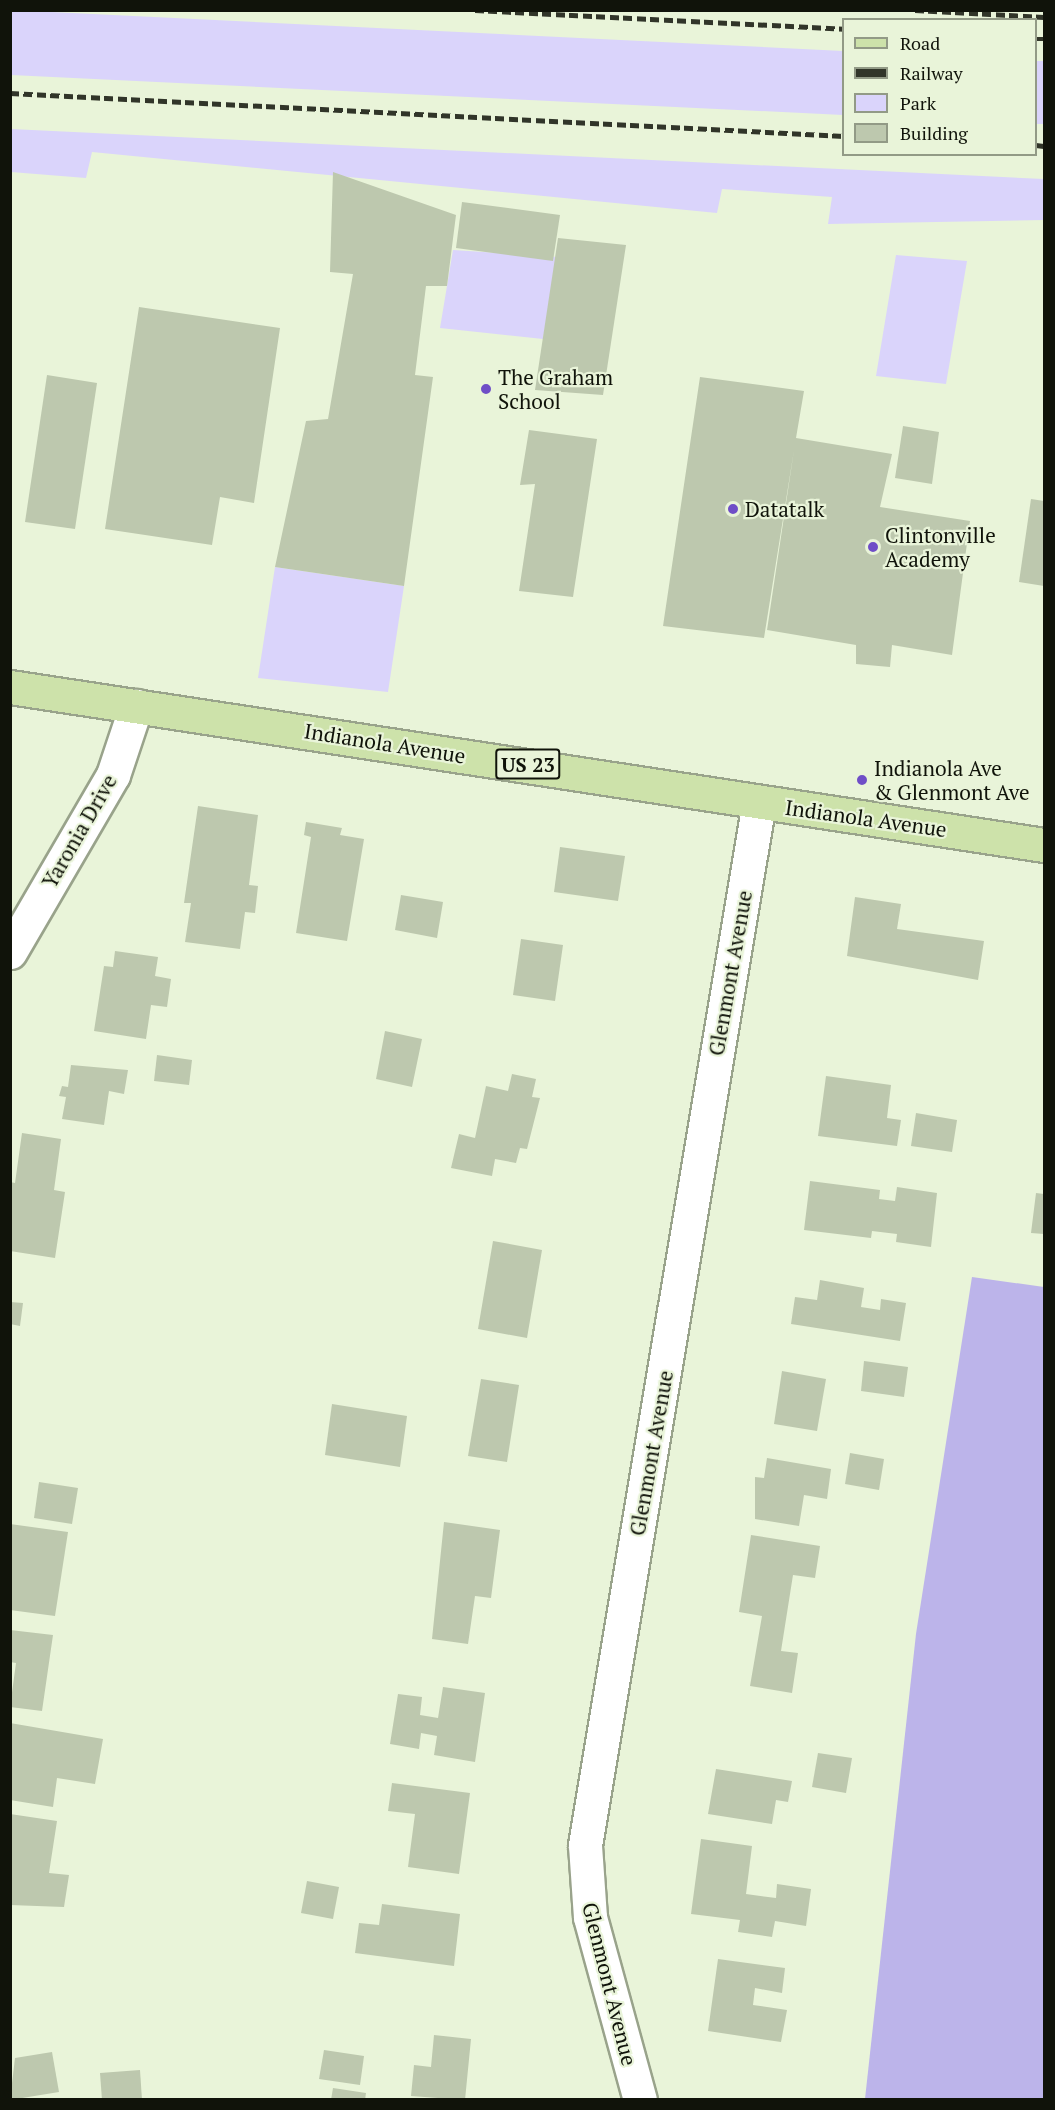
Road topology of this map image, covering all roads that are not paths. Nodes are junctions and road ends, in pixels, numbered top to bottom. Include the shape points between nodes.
1 (10, 687) edge
2 (136, 705) junction
3 (759, 802) junction
4 (1044, 845) edge
5 (10, 952) edge
6 (640, 2100) edge

1 - 2 main road, Indianola Avenue / US 23
2 - 3 main road, Indianola Avenue / US 23
2 - 5 street, Yaronia Drive via 112,775
3 - 4 main road, Indianola Avenue / US 23
3 - 6 street, Glenmont Avenue via 585,1845 590,1917

